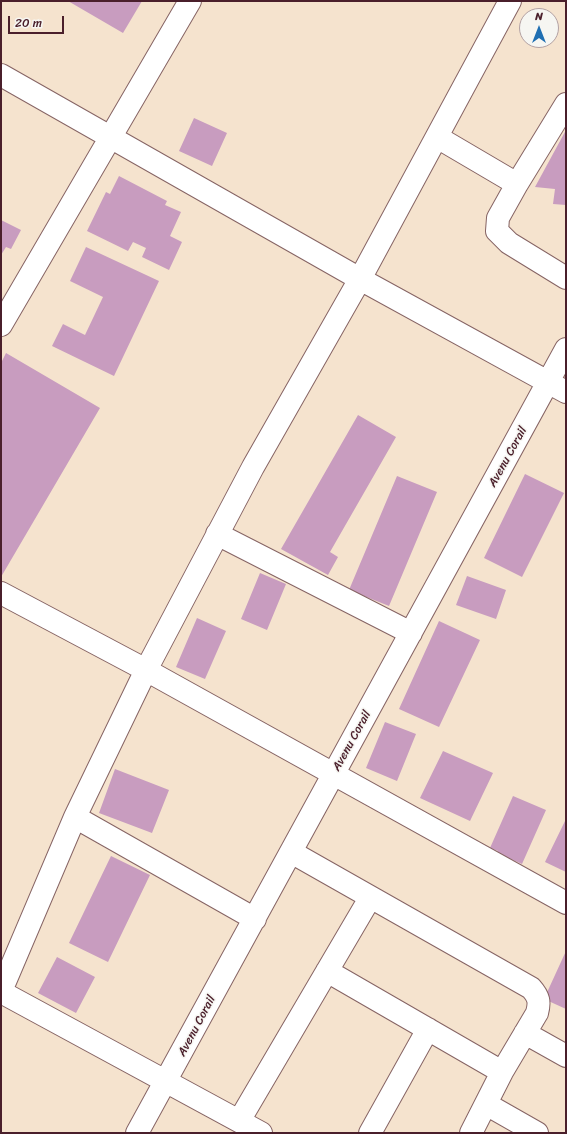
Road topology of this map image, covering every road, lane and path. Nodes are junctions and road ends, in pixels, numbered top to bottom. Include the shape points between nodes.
1 (190, 1) edge
2 (510, 1) edge
3 (1, 75) edge
4 (566, 104) edge
5 (110, 136) junction
6 (437, 137) junction
7 (517, 184) junction
8 (566, 278) edge
9 (360, 279) junction
10 (1, 325) edge
11 (566, 349) edge
12 (557, 388) edge
13 (217, 534) junction
14 (1, 593) edge
15 (411, 633) junction
16 (146, 670) junction
17 (333, 774) junction
18 (75, 817) junction
19 (291, 852) junction
20 (370, 898) junction
21 (566, 903) edge
22 (255, 919) junction
23 (327, 971) junction
24 (1, 992) edge
25 (428, 1029) junction
26 (525, 1034) junction
27 (566, 1056) edge
28 (502, 1072) junction
29 (166, 1083) junction
30 (486, 1104) junction
31 (252, 1129) edge
32 (138, 1133) edge
33 (370, 1133) edge
34 (471, 1133) edge
35 (537, 1133) edge

1 - 5 street
2 - 6 street
3 - 5 street
4 - 7 street
5 - 9 street
5 - 10 street
6 - 7 street
6 - 9 street
7 - 8 street via 498,218 497,231 509,243
9 - 12 street
9 - 13 street via 256,460
11 - 12 street, Avenu Corail
12 - 15 street, Avenu Corail
13 - 15 street
13 - 16 street
14 - 16 street
15 - 17 street, Avenu Corail
16 - 17 street
16 - 18 street
17 - 19 street, Avenu Corail
17 - 21 street
18 - 22 street
18 - 24 street
19 - 20 street
19 - 22 street, Avenu Corail
20 - 23 street
20 - 26 street via 531,988 540,1004
22 - 29 street, Avenu Corail
23 - 25 street
23 - 31 street
24 - 29 street
25 - 28 street
25 - 33 street
26 - 27 street
26 - 28 street
28 - 30 street
29 - 31 street
29 - 32 street, Avenu Corail
30 - 34 street
30 - 35 street

